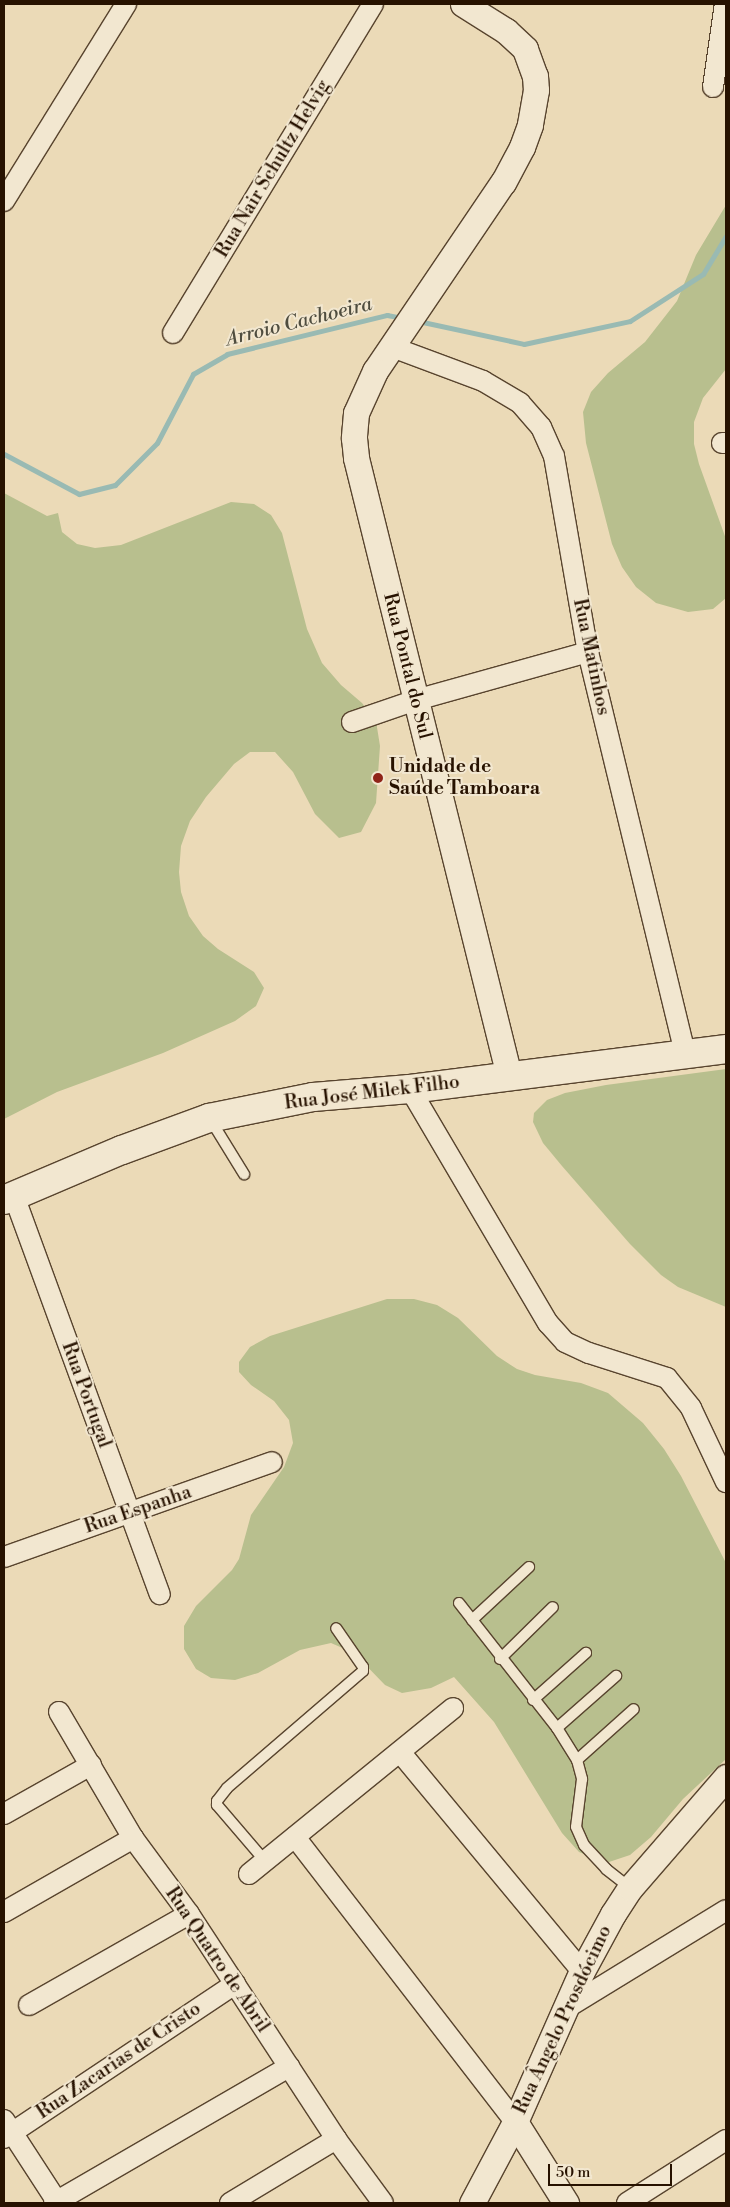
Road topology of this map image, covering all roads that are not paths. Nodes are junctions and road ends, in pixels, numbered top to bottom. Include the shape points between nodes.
1 (126, 4) edge
2 (373, 4) edge
3 (463, 4) edge
4 (725, 4) edge
5 (713, 87) dead end
6 (4, 201) edge
7 (173, 333) dead end
8 (392, 346) junction
9 (588, 652) junction
10 (416, 700) junction
11 (352, 722) dead end
12 (726, 1049) edge
13 (685, 1054) junction
14 (509, 1076) junction
15 (410, 1089) junction
16 (209, 1118) junction
17 (244, 1174) dead end
18 (9, 1198) edge
19 (272, 1462) dead end
20 (726, 1482) edge
21 (129, 1514) junction
22 (4, 1556) edge
23 (529, 1567) dead end
24 (160, 1594) dead end
25 (459, 1603) dead end
26 (553, 1607) dead end
27 (472, 1620) junction
28 (336, 1628) dead end
29 (586, 1653) dead end
30 (500, 1659) junction
31 (616, 1676) dead end
32 (534, 1700) junction
33 (453, 1708) dead end
34 (634, 1709) dead end
35 (59, 1712) dead end
36 (557, 1728) junction
37 (400, 1752) junction
38 (578, 1760) junction
39 (91, 1765) junction
40 (726, 1777) edge
41 (4, 1814) edge
42 (295, 1837) junction
43 (132, 1838) junction
44 (266, 1860) junction
45 (249, 1874) dead end
46 (630, 1888) junction
47 (726, 1910) edge
48 (4, 1912) edge
49 (189, 1914) junction
50 (582, 1971) junction
51 (235, 1984) junction
52 (29, 2005) dead end
53 (568, 2007) junction
54 (289, 2067) junction
55 (515, 2122) junction
56 (7, 2130) edge
57 (336, 2139) junction
58 (726, 2140) edge
59 (56, 2203) edge
60 (230, 2203) edge
61 (383, 2203) edge
62 (472, 2203) edge
63 (566, 2203) edge
64 (627, 2203) edge

1 - 6 street
2 - 7 street, Rua Nair Schultz Helvig
3 - 8 street, Rua Pontal do Sul via 506,31 525,49 535,76 534,107 527,133 512,166
4 - 5 street
8 - 9 street, Rua Matinhos via 483,381 520,403 541,427 554,456
8 - 10 street, Rua Pontal do Sul via 364,391 356,412 354,438 356,458
9 - 10 street
9 - 13 street, Rua Matinhos
10 - 11 street
10 - 14 street, Rua Pontal do Sul
12 - 13 main road, Rua José Milek Filho
13 - 14 main road, Rua José Milek Filho
14 - 15 main road, Rua José Milek Filho
15 - 16 main road, Rua José Milek Filho via 313,1096
15 - 20 street via 548,1322 565,1342 667,1378 691,1408
16 - 17 lane
16 - 18 main road, Rua José Milek Filho via 122,1150
18 - 21 street, Rua Portugal
19 - 21 street, Rua Espanha
21 - 22 street, Rua Espanha
21 - 24 street, Rua Portugal
23 - 27 lane
25 - 27 lane
26 - 30 lane
27 - 30 lane
28 - 44 lane via 363,1671 227,1788 217,1801
29 - 32 lane
30 - 32 lane
31 - 36 lane
32 - 36 lane
33 - 37 street
34 - 38 lane
35 - 39 street, Rua Quatro de Abril
36 - 38 lane
37 - 42 street
37 - 50 street
38 - 46 lane via 582,1779 576,1827 584,1845 606,1869
39 - 41 street
39 - 43 street, Rua Quatro de Abril
40 - 46 street, Rua Ângelo Prosdócimo
42 - 44 street
42 - 55 street
43 - 48 street
43 - 49 street, Rua Quatro de Abril
44 - 45 street
46 - 50 street, Rua Ângelo Prosdócimo
47 - 53 street
49 - 51 street, Rua Quatro de Abril
49 - 52 street
50 - 53 street, Rua Ângelo Prosdócimo
51 - 54 street, Rua Quatro de Abril
51 - 56 street, Rua Zacarias de Cristo
53 - 55 street, Rua Ângelo Prosdócimo
54 - 57 street, Rua Quatro de Abril
54 - 59 street
55 - 62 street, Rua Ângelo Prosdócimo
55 - 63 street
56 - 59 street
57 - 60 street
57 - 61 street, Rua Quatro de Abril
58 - 64 street

